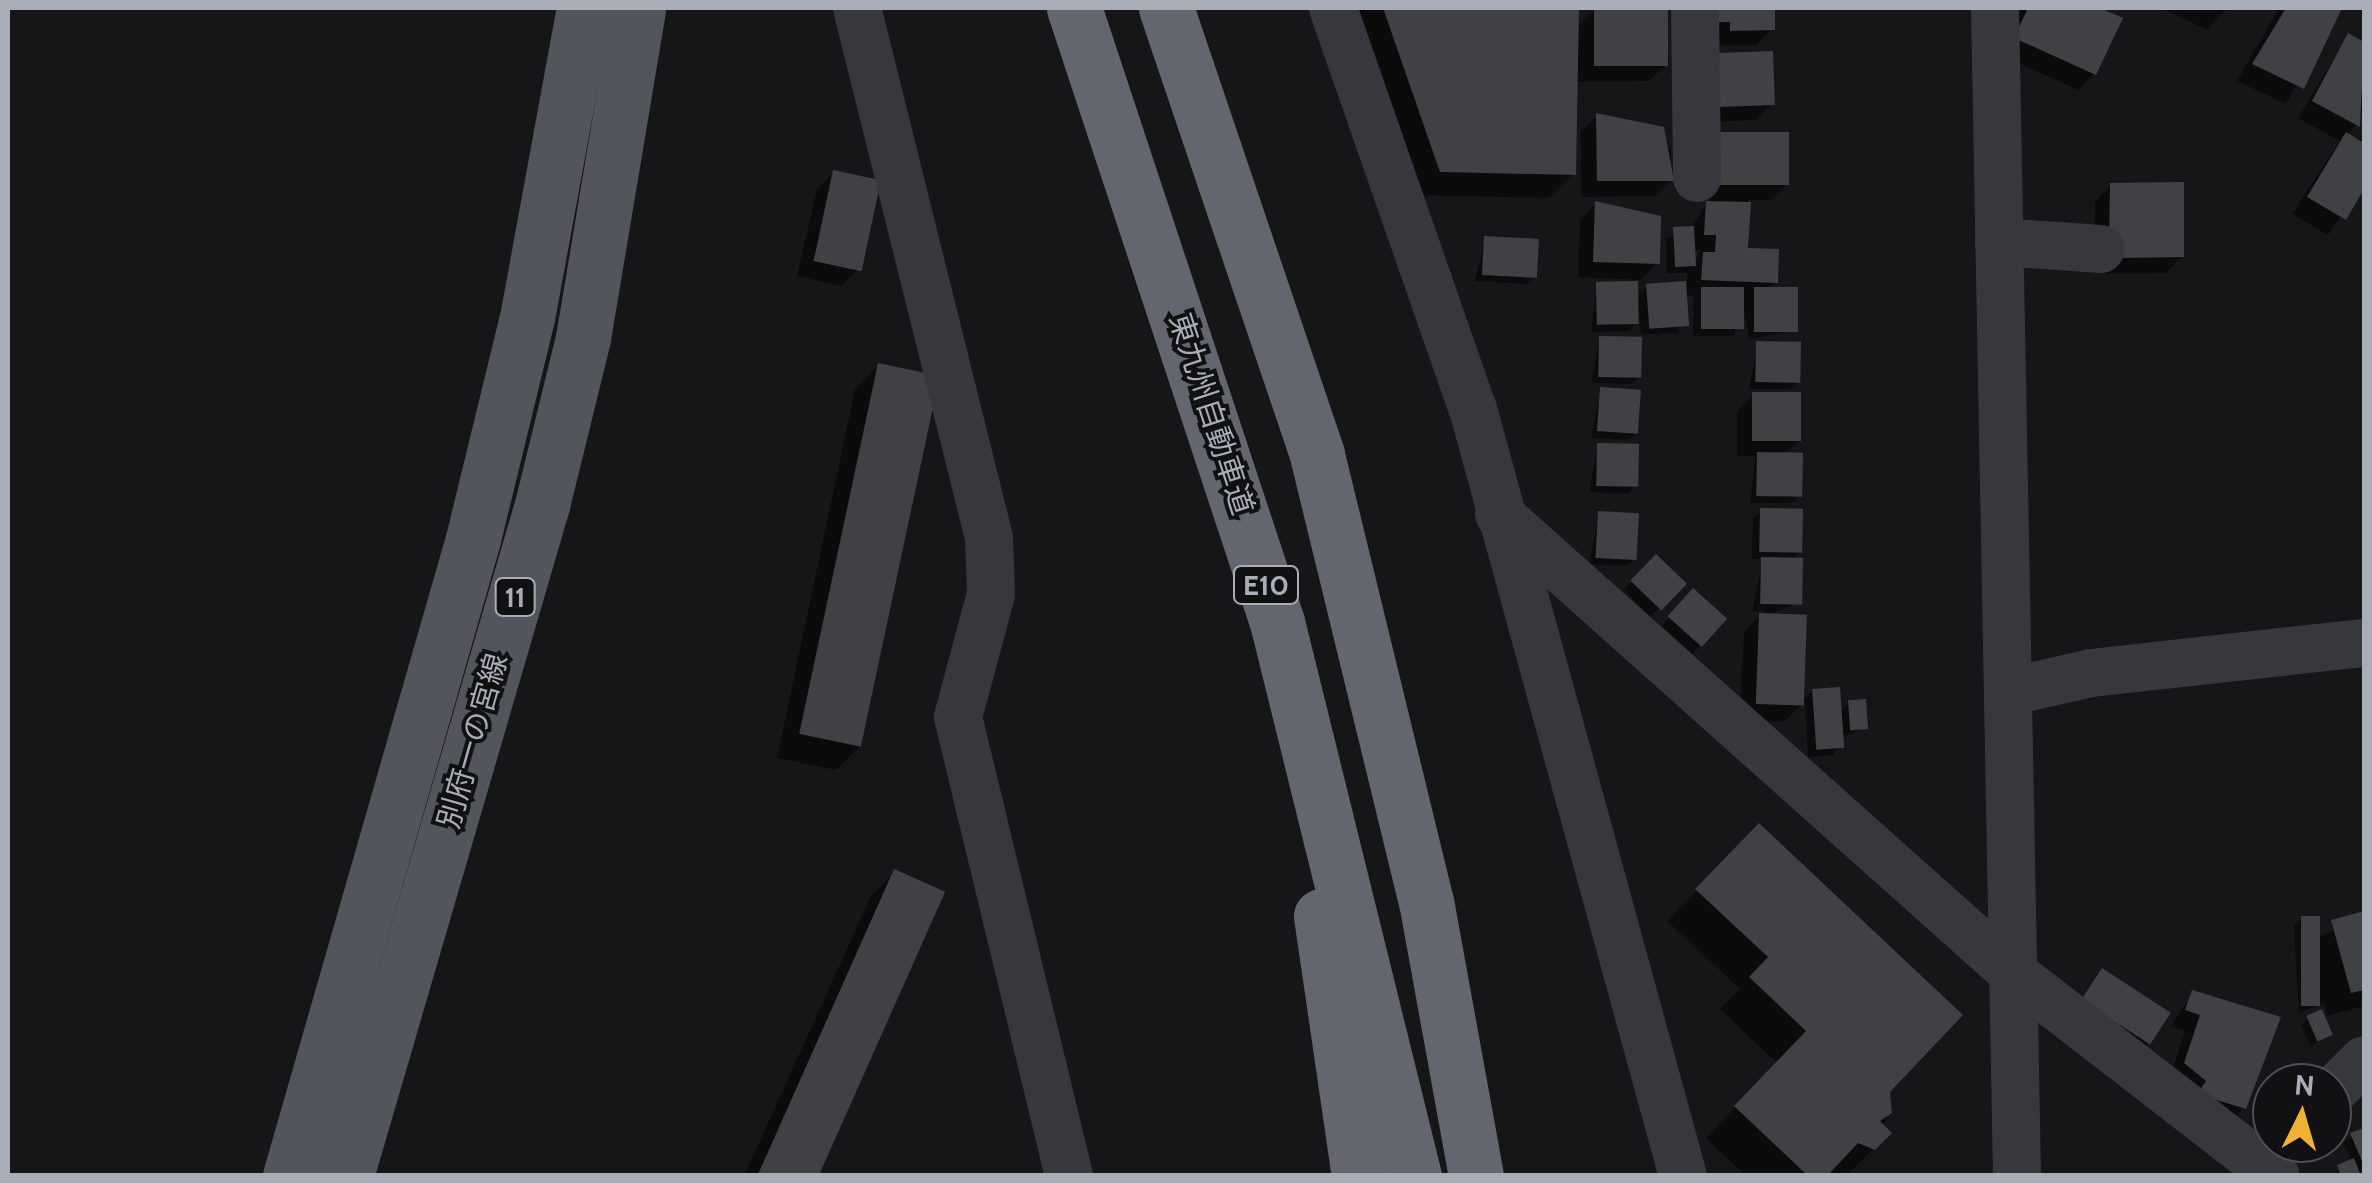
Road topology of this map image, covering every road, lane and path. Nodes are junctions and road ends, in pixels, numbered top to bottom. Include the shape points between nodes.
1 (584, 8) edge
2 (638, 8) edge
3 (857, 8) edge
4 (1074, 8) edge
5 (1166, 8) edge
6 (1333, 8) edge
7 (1695, 8) edge
8 (1995, 8) edge
9 (1697, 178) dead end
10 (2000, 242) junction
11 (2101, 248) dead end
12 (1499, 514) junction
13 (1277, 622) junction
14 (2364, 643) edge
15 (2008, 692) junction
16 (1426, 901) junction
17 (2013, 972) junction
18 (2252, 1144) edge
19 (290, 1176) edge
20 (346, 1176) edge
21 (1069, 1176) edge
22 (1359, 1176) edge
23 (1414, 1176) edge
24 (1476, 1176) edge
25 (1494, 1176) edge
26 (1683, 1176) edge
27 (2017, 1176) edge

1 - 19 main road, 別府一の宮線 / 11 via 527,318 473,540
2 - 20 main road, 別府一の宮線 / 11 via 584,338 542,506
3 - 21 street via 989,538 991,594 958,717
4 - 13 highway, 東九州自動車道 / E10
5 - 16 highway, E10 via 1316,455
6 - 12 street via 1472,409
7 - 9 street
8 - 10 street
10 - 11 street
10 - 15 street
12 - 17 street
12 - 26 street
13 - 22 highway
13 - 23 highway, 東九州自動車道 / E10
14 - 15 street via 2091,673
15 - 17 street
16 - 24 highway, E10
16 - 25 highway
17 - 18 street
17 - 27 street

